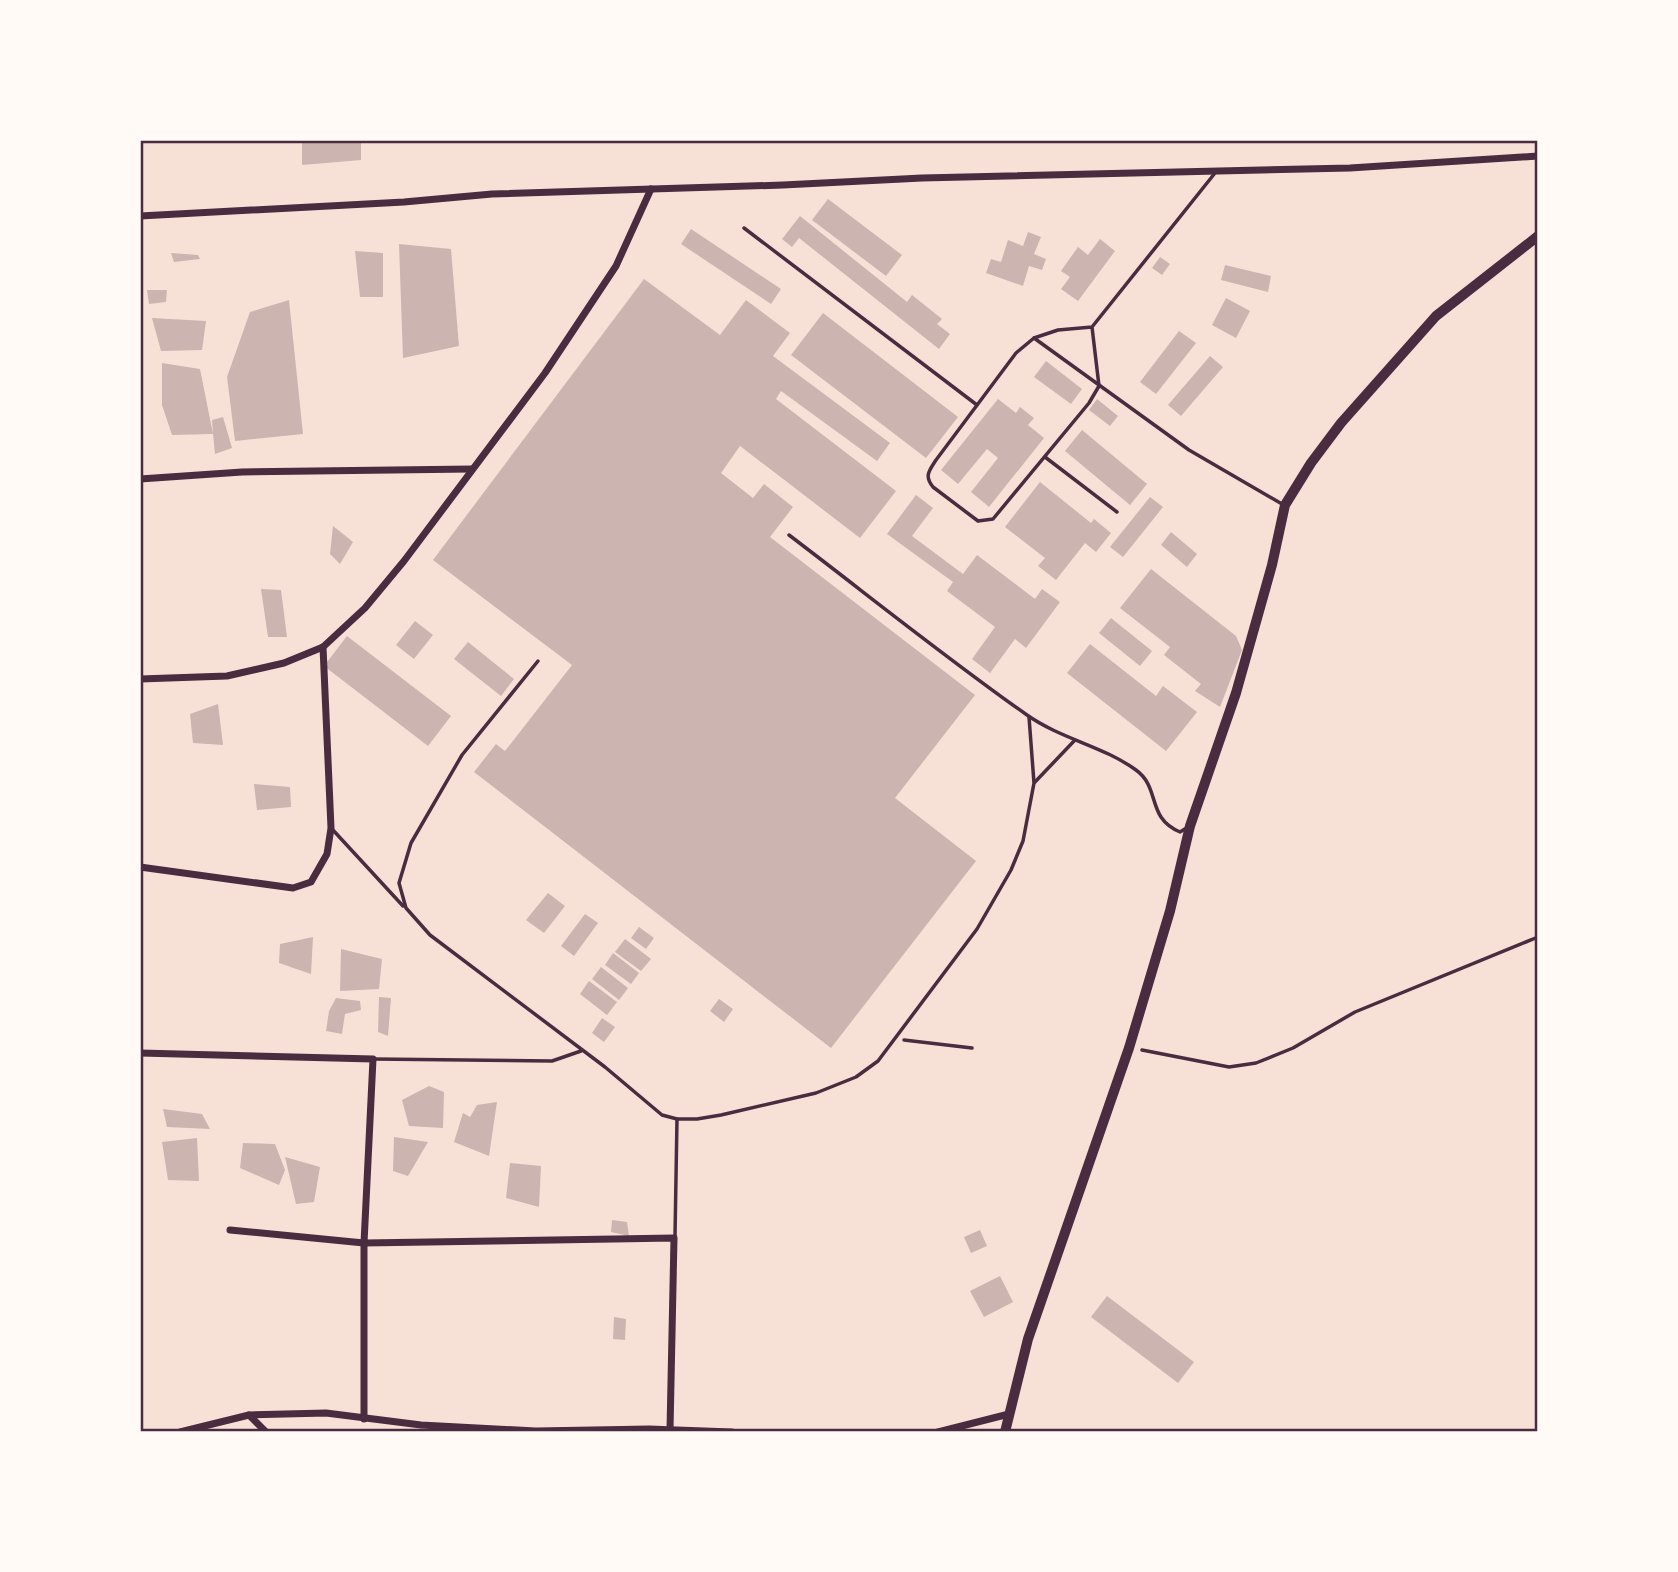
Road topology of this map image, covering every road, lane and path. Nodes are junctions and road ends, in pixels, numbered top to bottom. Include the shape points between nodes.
1 (1538, 156) edge
2 (1216, 171) junction
3 (650, 188) junction
4 (140, 216) edge
5 (744, 228) dead end
6 (1538, 236) edge
7 (1092, 327) junction
8 (1034, 338) junction
9 (1099, 386) junction
10 (977, 405) junction
11 (1045, 457) junction
12 (472, 469) junction
13 (140, 479) edge
14 (1285, 505) junction
15 (1118, 512) dead end
16 (789, 535) dead end
17 (323, 647) junction
18 (538, 661) dead end
19 (140, 679) edge
20 (1029, 717) junction
21 (1075, 740) junction
22 (1034, 783) junction
23 (1190, 826) junction
24 (331, 828) junction
25 (140, 867) edge
26 (405, 908) junction
27 (1538, 937) edge
28 (895, 1038) junction
29 (972, 1048) dead end
30 (1129, 1048) junction
31 (582, 1051) junction
32 (140, 1053) edge
33 (373, 1059) junction
34 (677, 1119) junction
35 (230, 1230) dead end
36 (674, 1238) junction
37 (364, 1244) junction
38 (1009, 1414) junction
39 (249, 1415) junction
40 (364, 1419) junction
41 (670, 1430) junction
42 (180, 1432) edge
43 (266, 1432) edge
44 (732, 1432) edge
45 (938, 1432) edge
46 (1005, 1432) edge

1 - 2 street
2 - 3 street
2 - 7 lane
3 - 4 street
3 - 12 street via 603,285 545,373
5 - 10 lane
6 - 14 street via 1436,316 1341,423
7 - 8 lane
7 - 9 lane
8 - 9 lane
8 - 10 lane via 1016,353
9 - 11 lane
9 - 14 lane via 1189,450
10 - 11 lane via 927,474 933,487 978,521 988,521
11 - 15 lane
12 - 13 street via 242,472
12 - 17 street via 365,608
14 - 23 street via 1236,693
16 - 20 lane
17 - 19 street via 284,663 227,676
17 - 24 street
18 - 26 lane via 463,755 411,843 399,883
20 - 21 lane
20 - 22 lane
21 - 22 lane
21 - 23 lane via 1124,760 1142,774 1167,827 1180,832
22 - 28 lane via 1023,841 1011,870 977,929
23 - 30 street
24 - 25 street via 327,854 311,882 293,888
24 - 26 lane
26 - 31 lane via 430,935
27 - 30 path via 1355,1012 1293,1048 1256,1063 1229,1067
28 - 29 path
28 - 34 lane via 878,1061 856,1077 816,1093 721,1115
30 - 38 street via 1028,1339
31 - 33 lane via 552,1061
31 - 34 lane via 662,1115
32 - 33 street
33 - 37 street
34 - 36 lane
35 - 37 street
36 - 37 street
36 - 41 street
37 - 40 street
38 - 45 street
38 - 46 street
39 - 40 street via 326,1413
39 - 42 street
39 - 43 street
40 - 41 street via 536,1431
41 - 44 street

